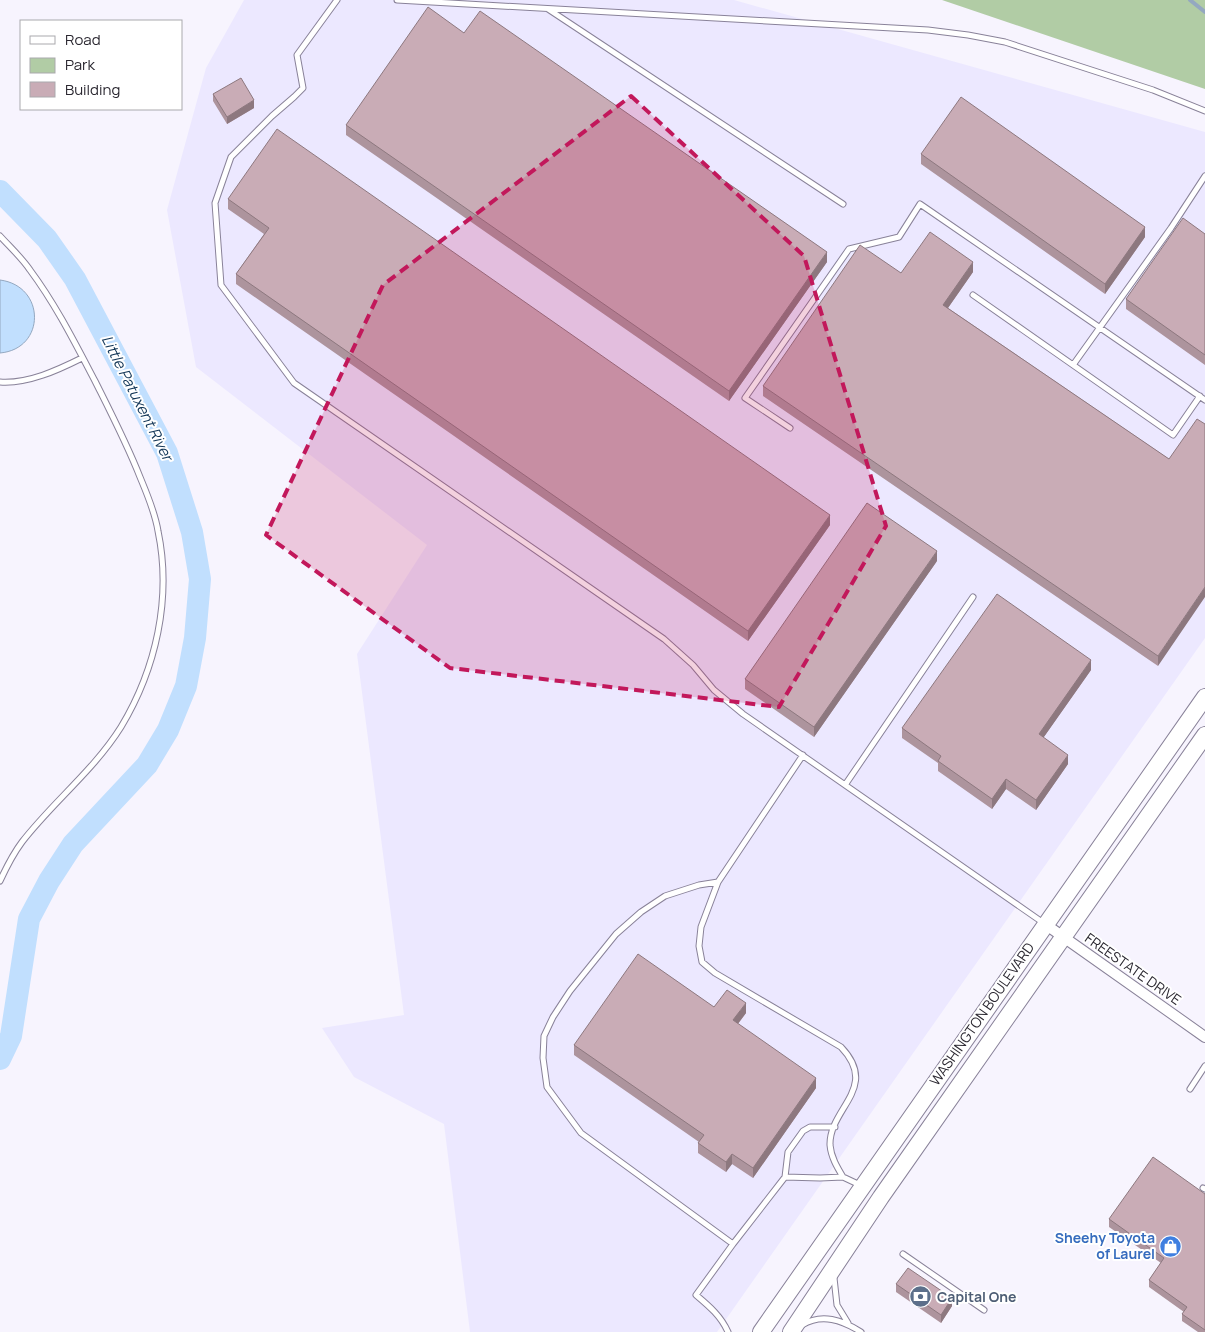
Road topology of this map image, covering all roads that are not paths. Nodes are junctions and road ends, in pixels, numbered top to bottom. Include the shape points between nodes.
1 (337, 0) edge
2 (397, 0) edge
3 (548, 9) junction
4 (1205, 110) edge
5 (1205, 176) edge
6 (843, 204) dead end
7 (0, 236) edge
8 (972, 295) dead end
9 (1099, 328) junction
10 (82, 358) junction
11 (1073, 365) junction
12 (0, 382) edge
13 (1202, 398) edge
14 (790, 428) dead end
15 (973, 597) dead end
16 (1205, 697) edge
17 (1205, 735) edge
18 (803, 755) junction
19 (845, 785) junction
20 (0, 882) edge
21 (718, 882) junction
22 (1045, 924) junction
23 (1064, 936) junction
24 (1205, 1037) edge
25 (1205, 1066) edge
26 (1190, 1089) dead end
27 (834, 1127) junction
28 (785, 1177) junction
29 (843, 1177) junction
30 (862, 1186) junction
31 (733, 1244) junction
32 (903, 1254) dead end
33 (835, 1265) junction
34 (984, 1310) dead end
35 (848, 1324) junction
36 (728, 1332) edge
37 (761, 1332) edge
38 (791, 1332) edge
39 (861, 1332) edge

1 - 18 lane via 297,55 303,88 232,157 215,203 221,285 294,383 664,639 742,714
2 - 3 lane
3 - 4 lane via 918,29 968,35 1005,42
3 - 6 lane
5 - 9 lane
7 - 10 lane via 46,293
8 - 11 lane
9 - 11 lane
9 - 13 lane
9 - 14 lane via 920,204 899,237 849,249 745,398
10 - 12 lane via 46,374
10 - 20 lane via 150,500 163,565 159,627 144,682 120,729 21,843
11 - 13 lane via 1173,435
15 - 19 lane
16 - 22 main road, WASHINGTON BOULEVARD
17 - 23 main road, WASHINGTON BOULEVARD
18 - 19 lane
18 - 21 lane
19 - 22 lane
21 - 27 lane via 701,927 699,946 702,962 714,973 841,1047 850,1056 855,1069 855,1083
21 - 31 lane via 665,896 616,934 553,1017 544,1036 543,1058 547,1087 581,1133
22 - 23 street, FREESTATE DRIVE
22 - 30 main road, WASHINGTON BOULEVARD
23 - 24 street, FREESTATE DRIVE
23 - 33 main road, WASHINGTON BOULEVARD
25 - 26 lane
27 - 28 lane via 810,1127 803,1131 788,1152
27 - 29 lane via 830,1144 832,1157
28 - 29 lane
28 - 31 lane
29 - 30 lane
30 - 37 main road, WASHINGTON BOULEVARD
31 - 36 lane via 696,1295 716,1312
32 - 34 lane
33 - 35 lane via 836,1300
33 - 38 main road, WASHINGTON BOULEVARD
35 - 38 lane via 835,1318 820,1318
35 - 39 lane

